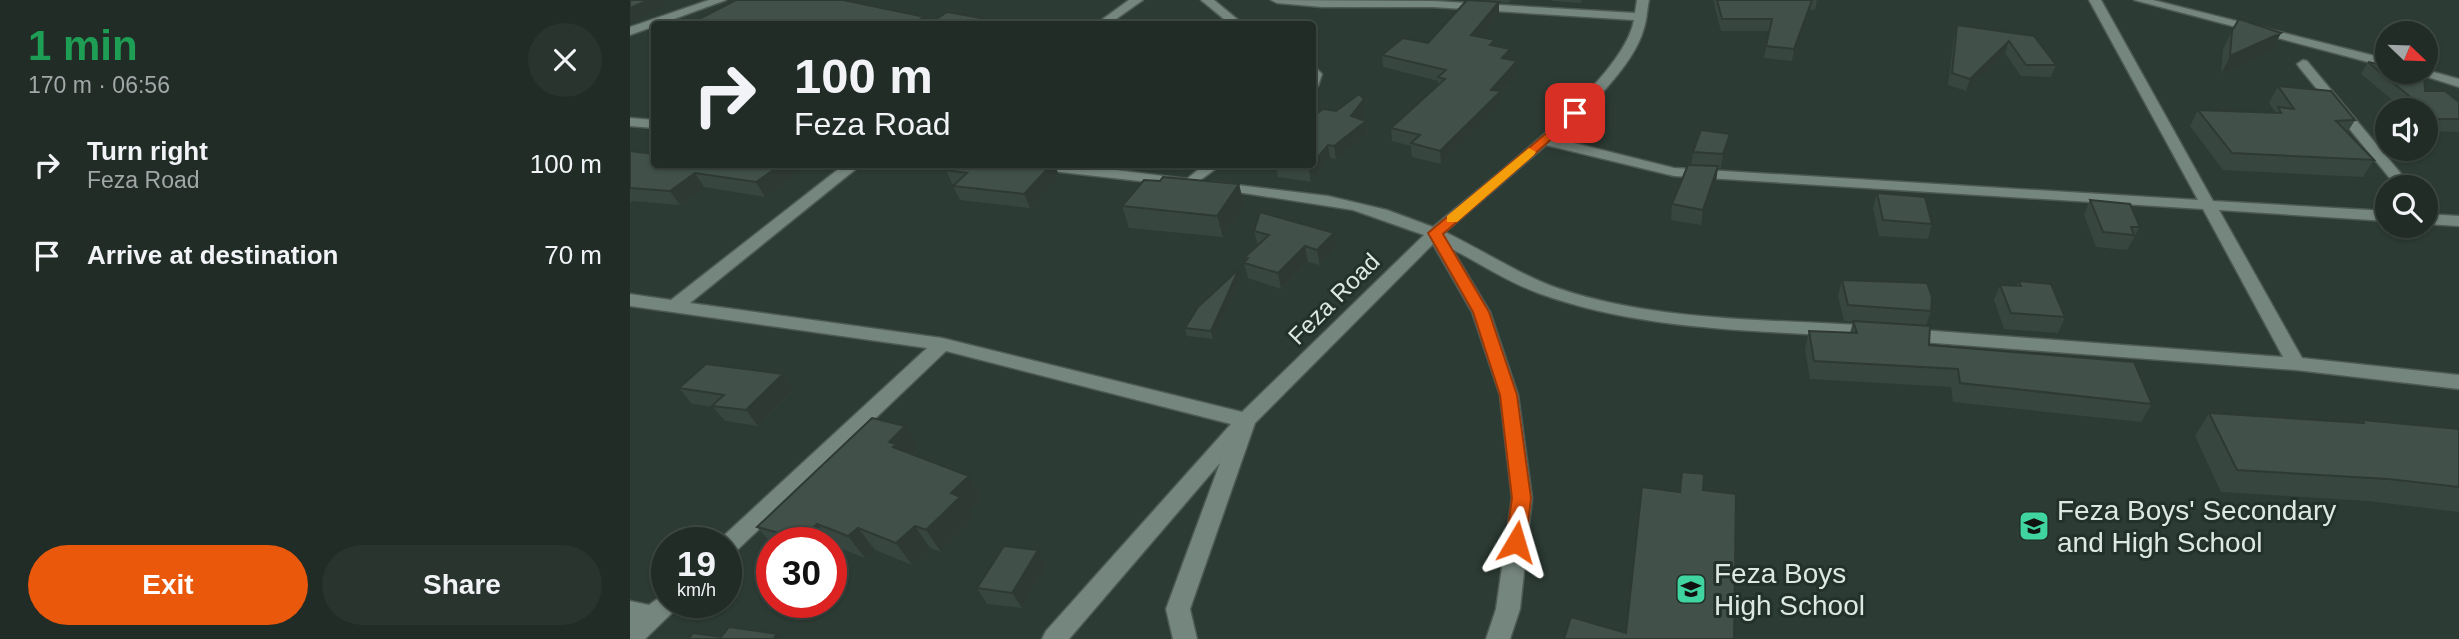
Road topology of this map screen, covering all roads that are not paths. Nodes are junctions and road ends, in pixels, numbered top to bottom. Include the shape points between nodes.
1 (720, 0) edge
2 (1137, 0) edge
3 (1207, 0) edge
4 (1277, 0) edge
5 (2095, 0) edge
6 (2140, 0) edge
7 (1434, 2) edge
8 (1642, 9) edge
9 (659, 21) edge
10 (1106, 21) edge
11 (1233, 21) edge
12 (651, 24) edge
13 (630, 31) edge
14 (2375, 60) edge
15 (2303, 64) dead end
16 (2438, 77) edge
17 (2459, 83) edge
18 (630, 122) edge
19 (651, 124) edge
20 (1543, 140) junction
21 (850, 168) edge
22 (1062, 168) edge
23 (1210, 168) edge
24 (2394, 175) edge
25 (1191, 183) junction
26 (2211, 207) junction
27 (2375, 215) edge
28 (2438, 218) edge
29 (2459, 221) edge
30 (1435, 233) junction
31 (630, 300) edge
32 (675, 306) junction
33 (942, 344) junction
34 (2296, 364) junction
35 (2459, 382) edge
36 (1246, 420) junction
37 (742, 532) edge
38 (651, 610) edge
39 (630, 611) edge
40 (651, 618) edge
41 (630, 638) edge
42 (1054, 639) edge
43 (1185, 639) edge
44 (1498, 639) edge

1 - 9 street
2 - 10 street
3 - 11 street
4 - 7 street
5 - 26 street
6 - 14 street
7 - 8 street
8 - 20 street, Feza Road via 1638,30 1616,69
12 - 13 street
15 - 24 street
16 - 17 street
18 - 19 street
20 - 26 street via 1674,173
20 - 30 street, Feza Road
21 - 32 street
22 - 25 street
23 - 25 street
25 - 30 street via 1304,195 1387,214
26 - 27 street
26 - 34 street
28 - 29 street
30 - 34 street via 1508,274 1557,294 1641,314
30 - 36 street, Feza Road
30 - 44 street via 1481,312 1509,395 1522,498 1508,609
31 - 32 street
32 - 33 street
33 - 36 street
33 - 37 street
34 - 35 street
36 - 42 street, Feza Road
36 - 43 street via 1178,609
38 - 39 street
40 - 41 street

